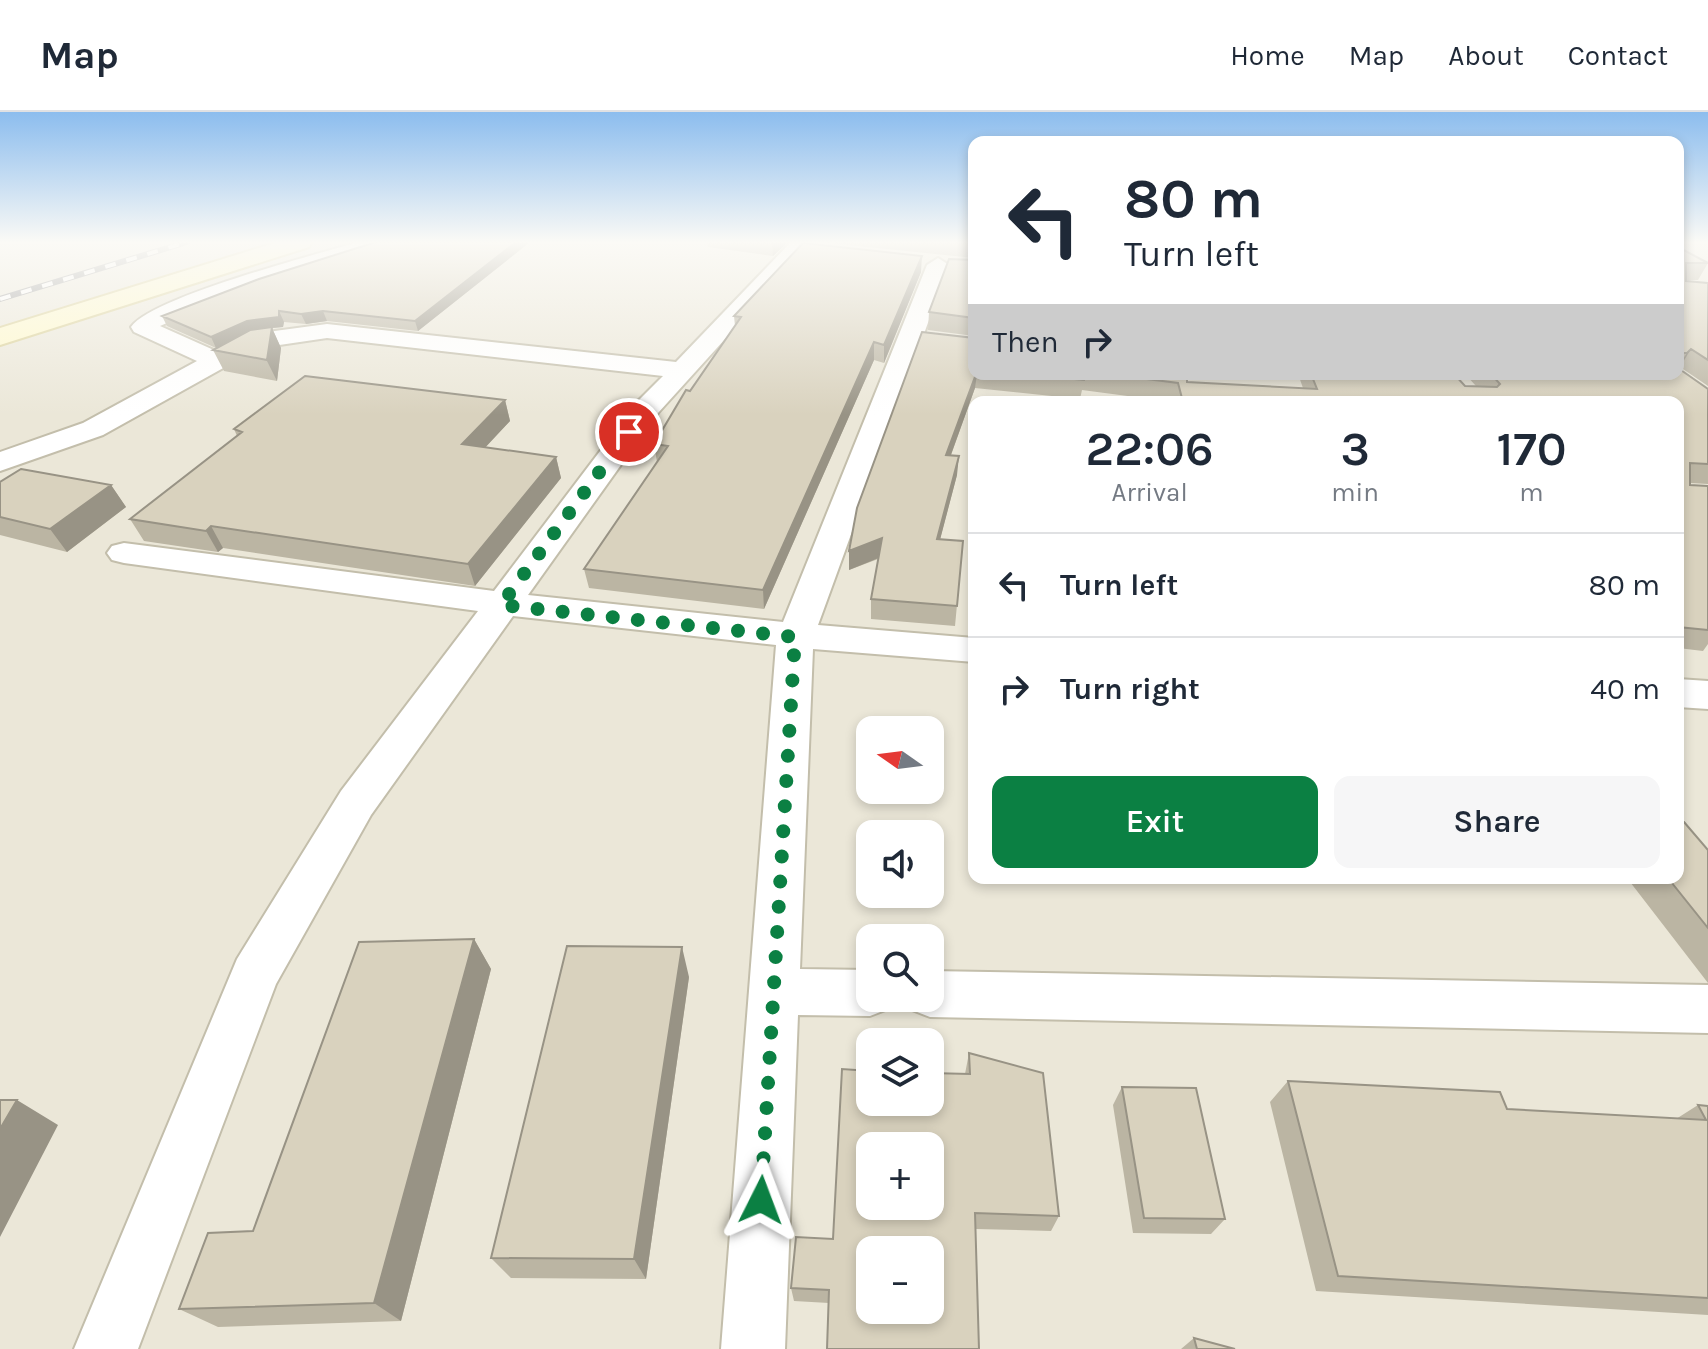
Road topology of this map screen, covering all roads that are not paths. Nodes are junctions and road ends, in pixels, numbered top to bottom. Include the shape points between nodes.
1 (118, 300) edge
2 (200, 300) edge
3 (756, 300) edge
4 (932, 300) edge
5 (0, 337) edge
6 (215, 360) junction
7 (683, 370) junction
8 (0, 462) edge
9 (124, 553) dead end
10 (501, 605) junction
11 (795, 637) junction
12 (968, 650) edge
13 (1684, 693) edge
14 (1708, 695) edge
15 (773, 991) junction
16 (856, 993) edge
17 (944, 994) edge
18 (1708, 1009) edge
19 (106, 1349) edge
20 (753, 1349) edge

1 - 5 street
2 - 6 street via 147,320 143,327
3 - 7 street
4 - 11 street via 923,340
6 - 7 street via 253,341 327,331
6 - 8 street via 93,429
7 - 10 street via 648,407
9 - 10 street
10 - 11 street
10 - 19 street via 356,803 255,975
11 - 12 street
11 - 15 street
13 - 14 street
15 - 16 street
15 - 20 street
17 - 18 street

